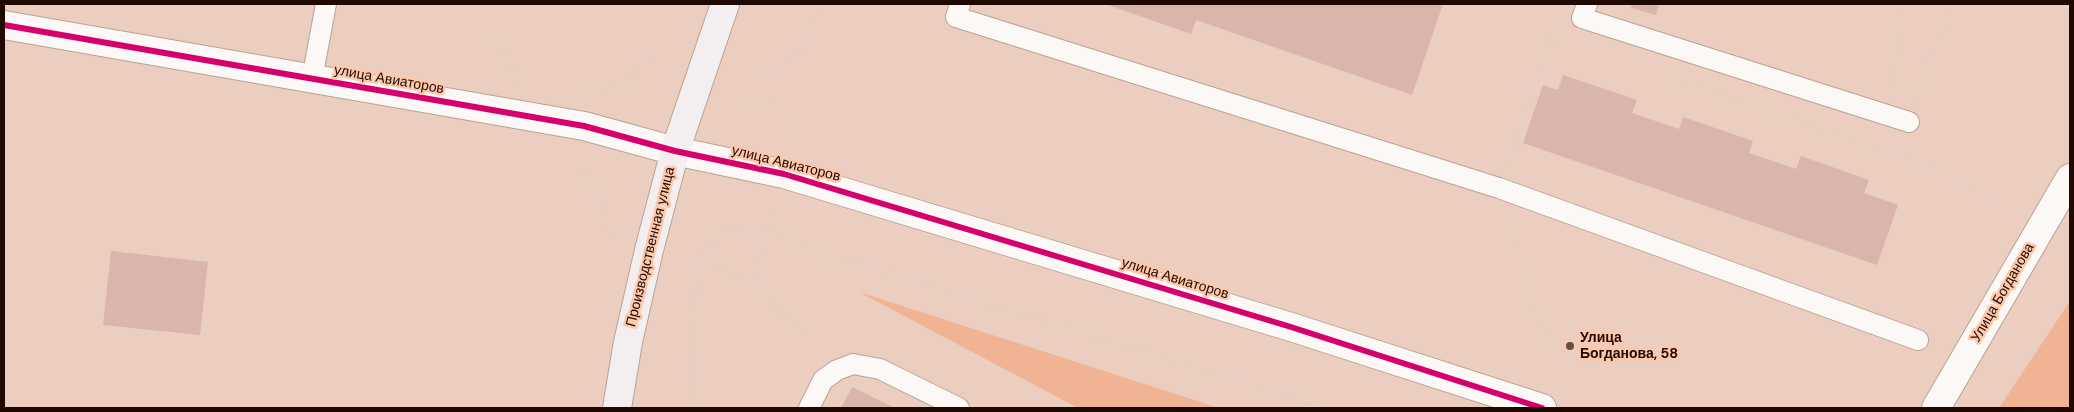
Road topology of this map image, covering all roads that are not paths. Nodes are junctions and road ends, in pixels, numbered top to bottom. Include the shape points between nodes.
1 (326, 4) edge
2 (725, 4) edge
3 (960, 4) edge
4 (1587, 4) edge
5 (4, 25) edge
6 (312, 79) junction
7 (1909, 122) dead end
8 (676, 150) junction
9 (2070, 178) edge
10 (1918, 340) dead end
11 (617, 408) edge
12 (809, 408) edge
13 (959, 408) edge
14 (1542, 408) edge
15 (1936, 408) edge

1 - 6 lane
2 - 8 main road, Производственная улица
3 - 10 lane via 956,17 1499,188
4 - 7 lane via 1582,18
5 - 6 street, улица Авиаторов
6 - 8 street, улица Авиаторов via 584,126
8 - 11 main road, Производственная улица via 648,250
8 - 14 street, улица Авиаторов via 784,174
9 - 15 street, Улица Богданова
12 - 13 lane via 823,380 836,370 853,364 880,368

